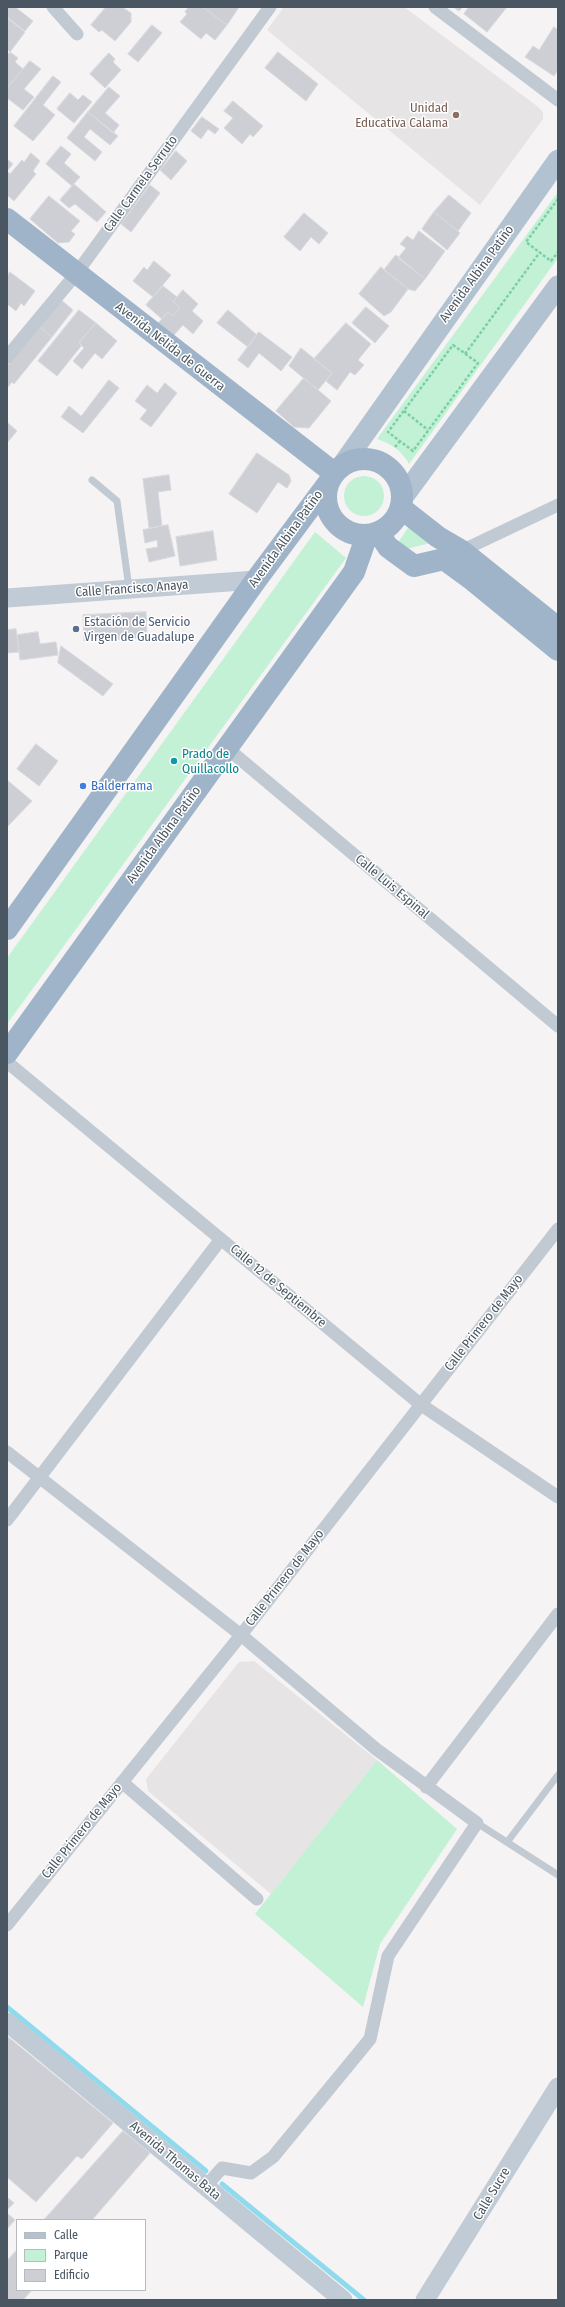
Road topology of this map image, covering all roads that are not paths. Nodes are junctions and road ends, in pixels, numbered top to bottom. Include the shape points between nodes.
1 (53, 7) edge
2 (270, 7) edge
3 (435, 7) edge
4 (77, 34) dead end
5 (558, 100) edge
6 (558, 160) edge
7 (7, 219) edge
8 (76, 274) junction
9 (558, 286) edge
10 (7, 356) edge
11 (335, 474) junction
12 (92, 480) dead end
13 (402, 503) junction
14 (558, 505) edge
15 (373, 533) junction
16 (453, 555) junction
17 (256, 580) junction
18 (130, 589) junction
19 (7, 598) edge
20 (558, 628) edge
21 (558, 650) edge
22 (227, 748) junction
23 (7, 929) edge
24 (558, 1026) edge
25 (7, 1053) edge
26 (7, 1062) edge
27 (558, 1229) edge
28 (221, 1239) junction
29 (420, 1404) junction
30 (7, 1452) edge
31 (39, 1477) junction
32 (558, 1497) edge
33 (7, 1520) edge
34 (558, 1614) edge
35 (241, 1635) junction
36 (558, 1775) edge
37 (122, 1782) junction
38 (426, 1787) junction
39 (477, 1823) junction
40 (508, 1841) junction
41 (558, 1875) edge
42 (257, 1899) dead end
43 (7, 1924) edge
44 (7, 2022) edge
45 (558, 2087) edge
46 (206, 2186) junction
47 (343, 2300) edge
48 (425, 2300) edge

1 - 4 street
2 - 8 street, Calle Carmela Serruto
3 - 5 street
6 - 11 main road, Avenida Albina Patiño
7 - 8 highway, Avenida Nélida de Guerra
8 - 10 street, Calle Carmela Serruto
8 - 11 highway, Avenida Nélida de Guerra
9 - 13 main road
11 - 13 highway via 358,459 377,460 386,465 398,479
11 - 15 highway via 327,504 334,519 346,530 356,534
11 - 17 highway, Avenida Albina Patiño
12 - 18 lane via 117,501
13 - 15 highway via 388,527
13 - 16 highway
14 - 16 street
15 - 16 highway via 414,566
15 - 22 highway, Avenida Albina Patiño via 354,572
16 - 20 highway
16 - 21 highway via 470,578
17 - 18 main road, Calle Francisco Anaya
17 - 23 highway, Avenida Albina Patiño
18 - 19 main road, Calle Francisco Anaya
22 - 24 street, Calle Luis Espinal
22 - 25 highway, Avenida Albina Patiño
26 - 28 street, Calle 12 de Septiembre
27 - 29 street, Calle Primero de Mayo
28 - 29 street, Calle 12 de Septiembre
28 - 31 street
29 - 32 street, Calle 12 de Septiembre
29 - 35 street, Calle Primero de Mayo
30 - 31 street
31 - 33 street
31 - 35 street
34 - 38 street
35 - 37 street, Calle Primero de Mayo
35 - 38 street via 376,1749
36 - 40 lane
37 - 42 street
37 - 43 street, Calle Primero de Mayo
38 - 39 street
39 - 40 lane
39 - 46 street via 388,1956 370,2039 273,2157 251,2173 222,2168
40 - 41 lane
44 - 46 main road, Avenida Thomas Bata
45 - 48 main road, Calle Sucre
46 - 47 main road, Avenida Thomas Bata

